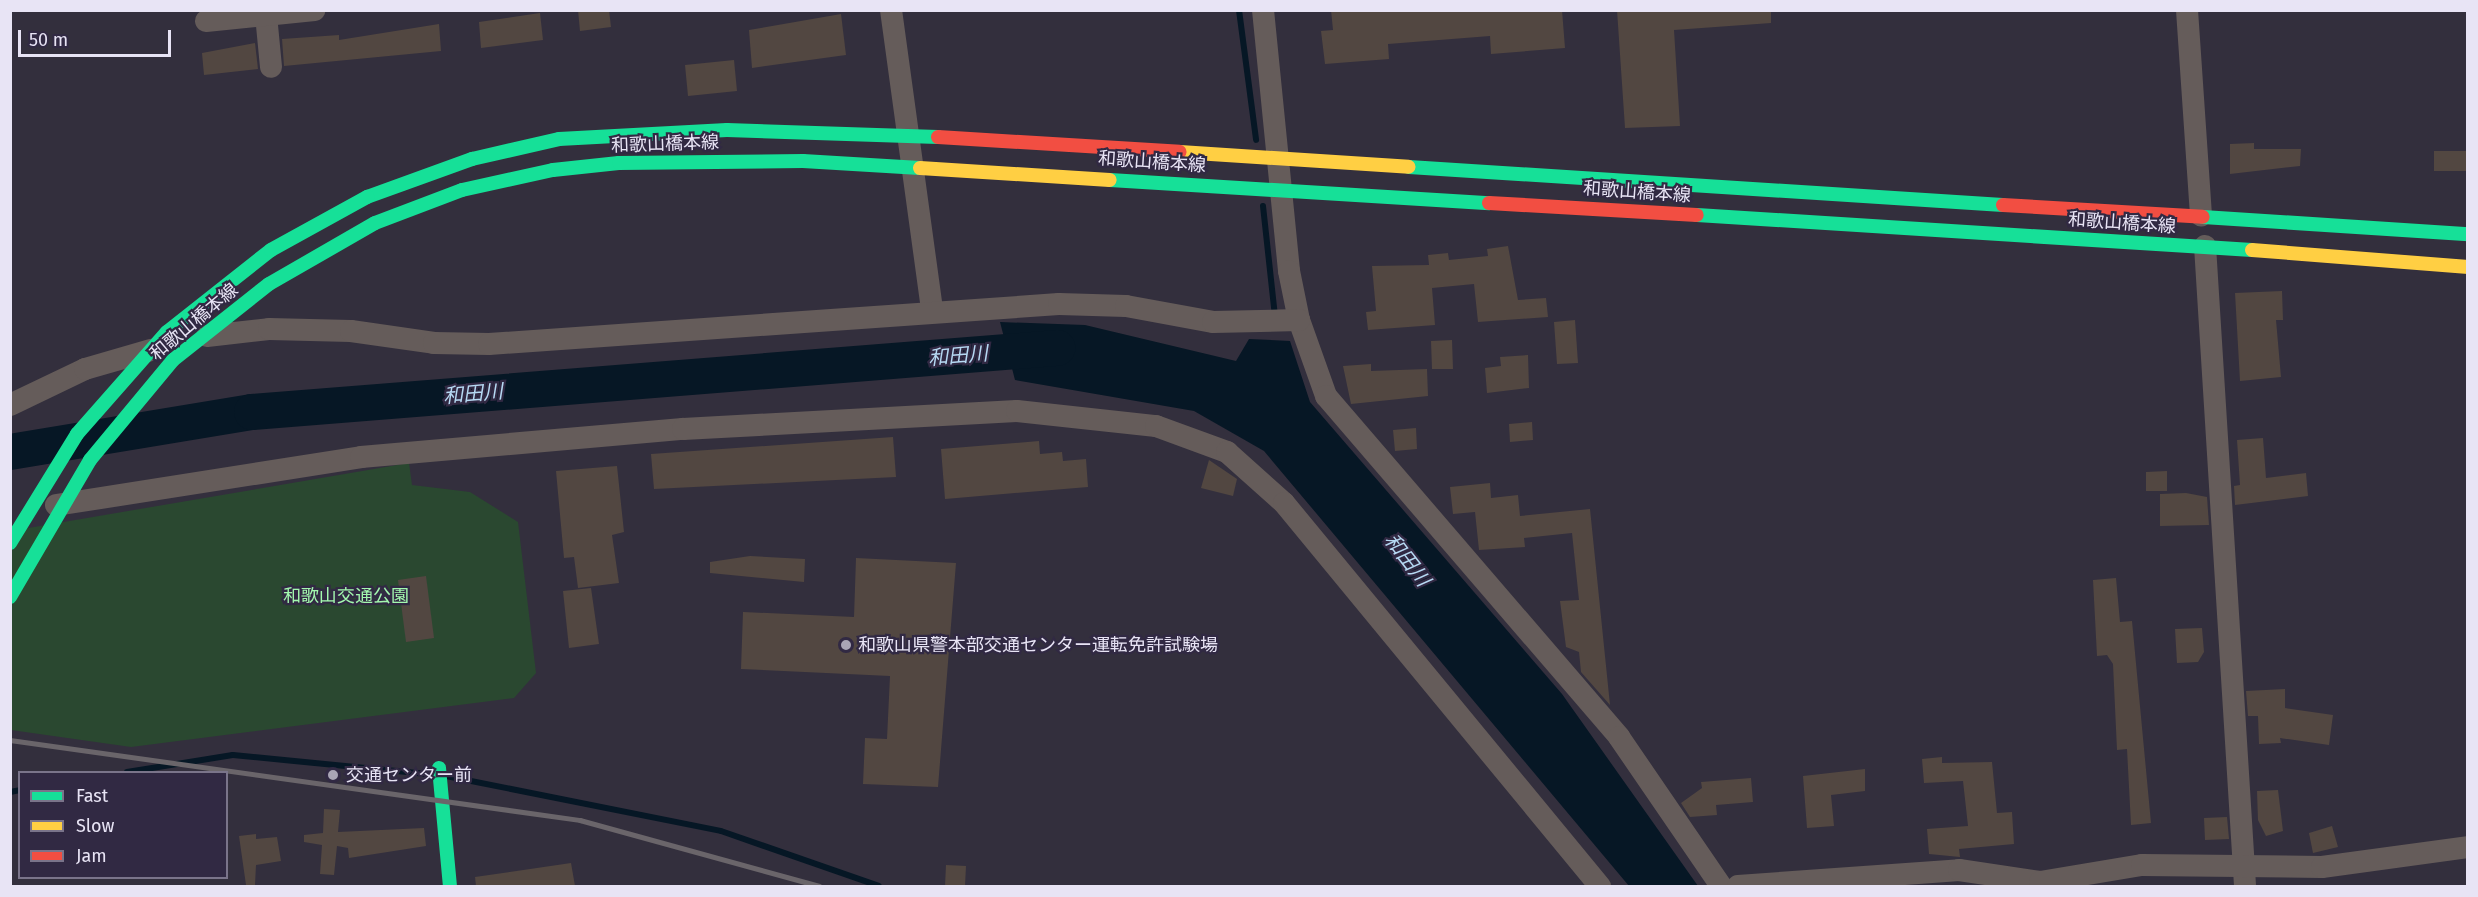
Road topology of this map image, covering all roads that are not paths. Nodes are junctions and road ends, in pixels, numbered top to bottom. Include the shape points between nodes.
1 (314, 10) edge
2 (891, 10) edge
3 (1263, 10) edge
4 (2187, 10) edge
5 (266, 15) junction
6 (206, 21) dead end
7 (271, 67) dead end
8 (908, 135) junction
9 (1277, 158) junction
10 (912, 165) junction
11 (1280, 188) junction
12 (2201, 216) junction
13 (2468, 234) edge
14 (2205, 246) junction
15 (2468, 267) edge
16 (932, 309) junction
17 (1299, 320) junction
18 (10, 405) edge
19 (10, 513) edge
20 (10, 543) edge
21 (10, 597) edge
22 (440, 768) dead end
23 (2468, 847) edge
24 (2244, 876) edge
25 (450, 886) edge
26 (1600, 886) edge
27 (1721, 886) edge
28 (1738, 886) edge

1 - 5 street
2 - 8 street
3 - 9 street
4 - 12 street
5 - 6 street
5 - 7 street
8 - 9 main road, 和歌山橋本線
8 - 10 street
8 - 20 main road, 和歌山橋本線, bridge via 671,129 593,135 472,159 367,197 271,250 167,332 77,434
9 - 11 street
9 - 12 main road, 和歌山橋本線
10 - 11 main road, 和歌山橋本線
10 - 16 street
10 - 21 main road, 和歌山橋本線, bridge via 619,163 508,178 375,223 269,284 173,360 90,460
11 - 14 main road, 和歌山橋本線
11 - 17 street
12 - 13 main road, 和歌山橋本線
14 - 15 main road, 和歌山橋本線
14 - 24 street
16 - 17 street via 1070,304 1126,306 1213,322
16 - 18 street via 489,344 434,344 351,331 237,331 85,369
17 - 27 street via 1326,396 1619,737
19 - 26 street via 361,457 683,429 1017,411 1156,426 1227,452 1284,503
22 - 25 main road via 436,779
23 - 24 street
24 - 28 street via 2142,866 2040,882 1959,870

